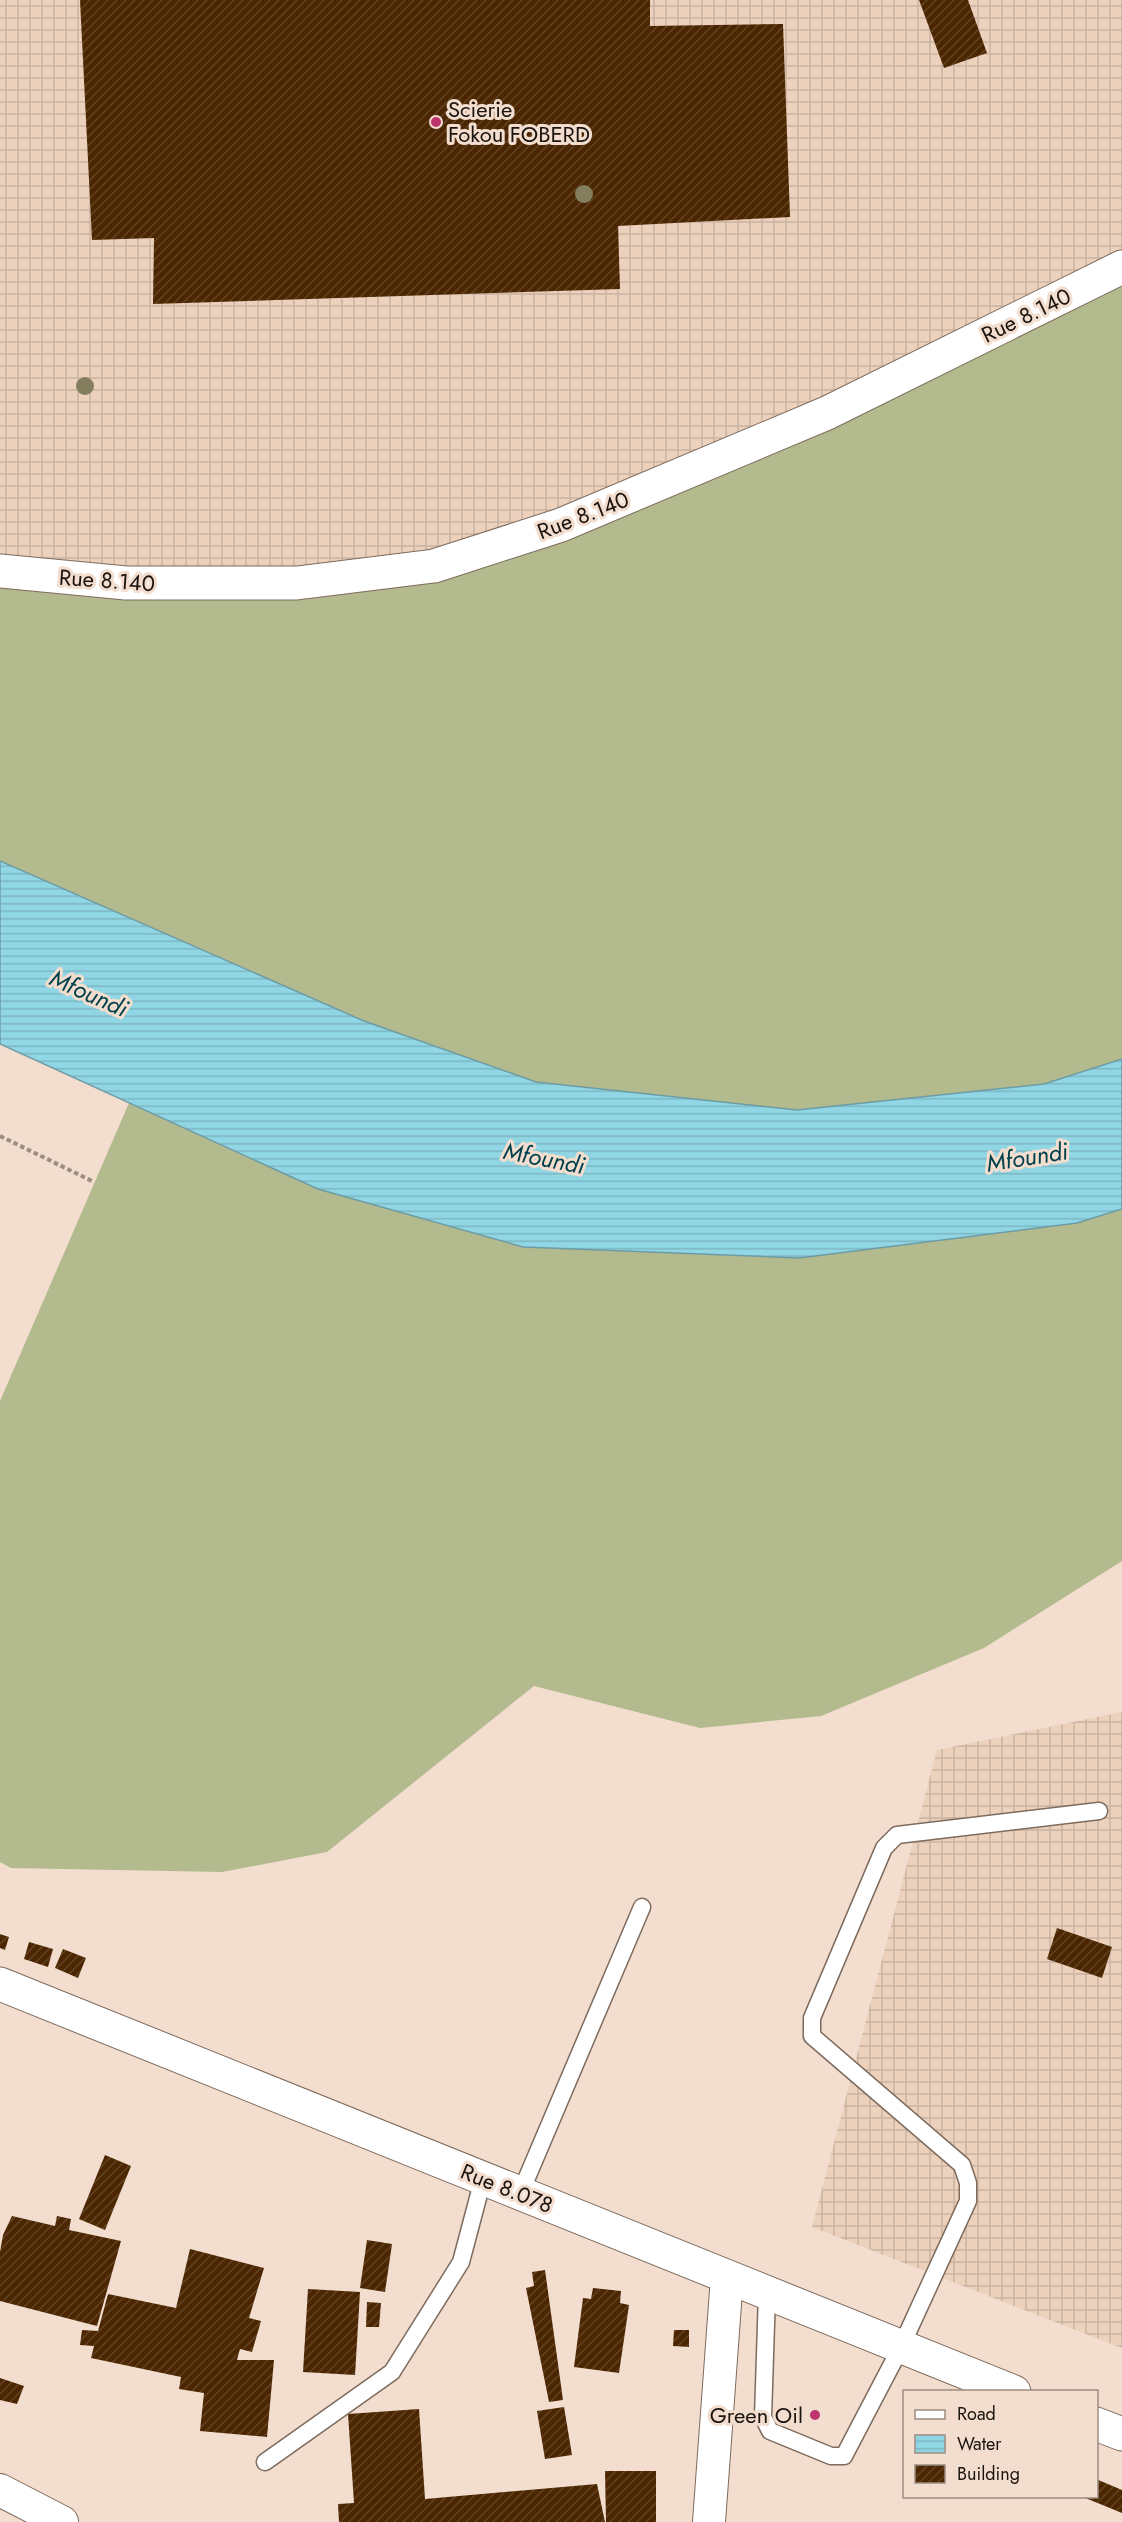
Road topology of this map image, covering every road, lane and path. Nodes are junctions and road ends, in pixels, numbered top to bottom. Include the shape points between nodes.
1 (1122, 267) edge
2 (0, 571) edge
3 (0, 1136) edge
4 (94, 1182) dead end
5 (1099, 1811) dead end
6 (642, 1907) dead end
7 (0, 1984) edge
8 (483, 2179) junction
9 (520, 2193) junction
10 (727, 2277) junction
11 (766, 2293) junction
12 (901, 2347) junction
13 (1011, 2390) edge
14 (1098, 2425) edge
15 (1122, 2434) edge
16 (265, 2462) dead end
17 (0, 2490) edge
18 (62, 2522) edge
19 (709, 2522) edge

1 - 2 main road, Rue 8.140 via 827,413 561,525 434,566 297,583 126,583
3 - 4 path
5 - 12 lane via 897,1835 884,1848 812,2018 812,2036 962,2165 968,2183 968,2201
6 - 9 lane
7 - 8 main road, Rue 8.078
8 - 9 main road, Rue 8.078
8 - 16 lane via 461,2262 392,2372
9 - 10 main road, Rue 8.078
10 - 11 main road, Rue 8.078
10 - 19 street
11 - 12 main road, Rue 8.078
11 - 12 lane via 763,2417 770,2431 831,2456 844,2456
12 - 13 main road, Rue 8.078
14 - 15 main road
17 - 18 street

